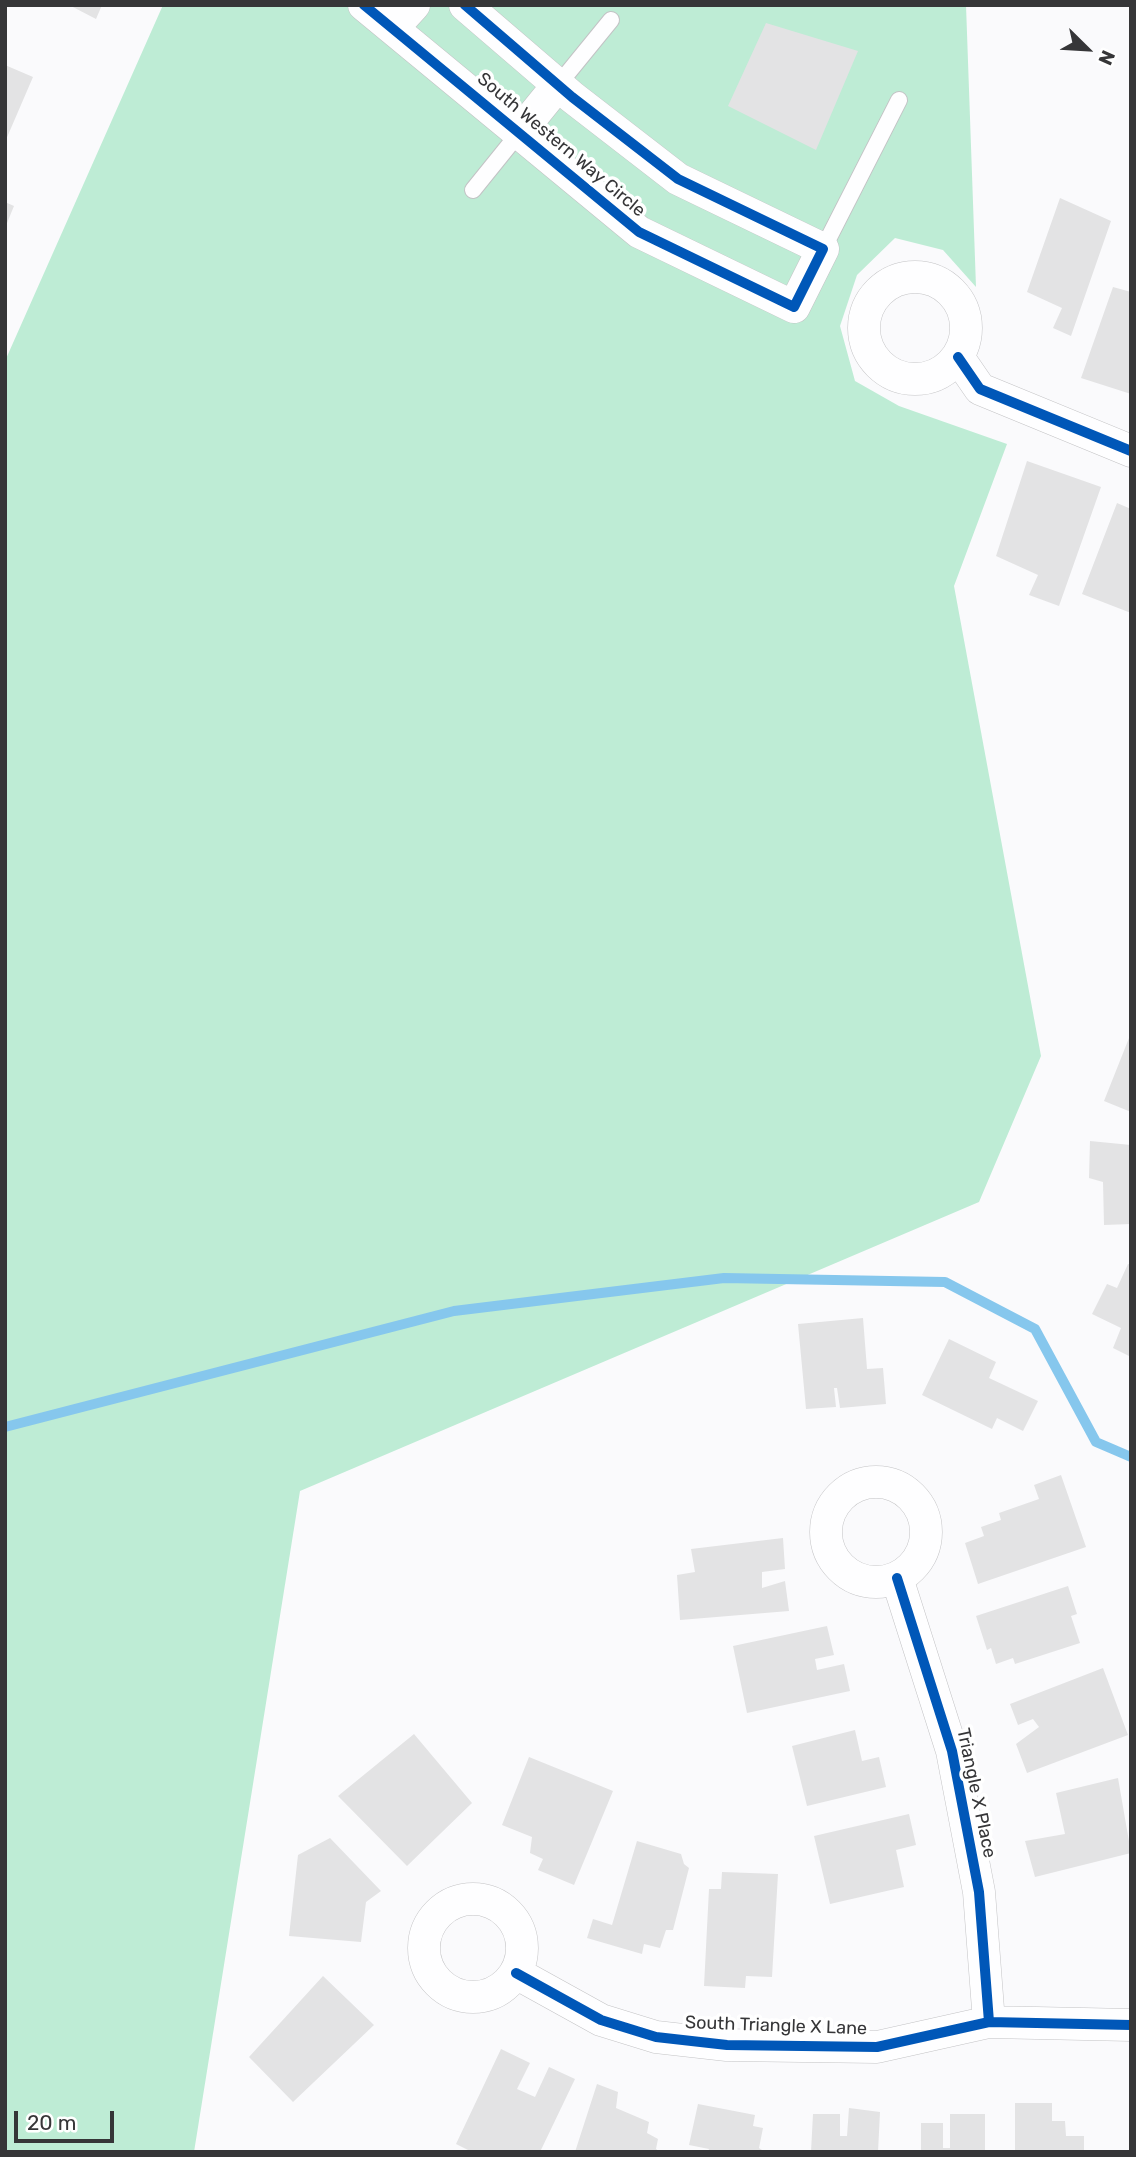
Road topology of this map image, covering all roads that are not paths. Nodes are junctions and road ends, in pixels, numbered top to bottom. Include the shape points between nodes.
1 (364, 5) edge
2 (465, 5) edge
3 (404, 16) edge
4 (611, 20) dead end
5 (558, 85) junction
6 (899, 100) dead end
7 (519, 132) junction
8 (473, 190) dead end
9 (822, 250) junction
10 (958, 357) dead end
11 (1131, 451) edge
12 (897, 1578) dead end
13 (516, 1973) dead end
14 (989, 2022) junction
15 (1131, 2025) edge

1 - 3 street, South Western Way Circle
2 - 5 street
3 - 7 street, South Western Way Circle
4 - 5 lane
5 - 7 street, South Western Way Circle
5 - 9 street via 678,180
6 - 9 lane
7 - 8 lane
7 - 9 street, South Western Way Circle via 639,232 794,307
10 - 11 street via 980,389
12 - 14 street, Triangle X Place via 952,1751 979,1892
13 - 14 street, South Triangle X Lane via 601,2020 656,2037 727,2045 877,2047
14 - 15 street, South Triangle X Lane

